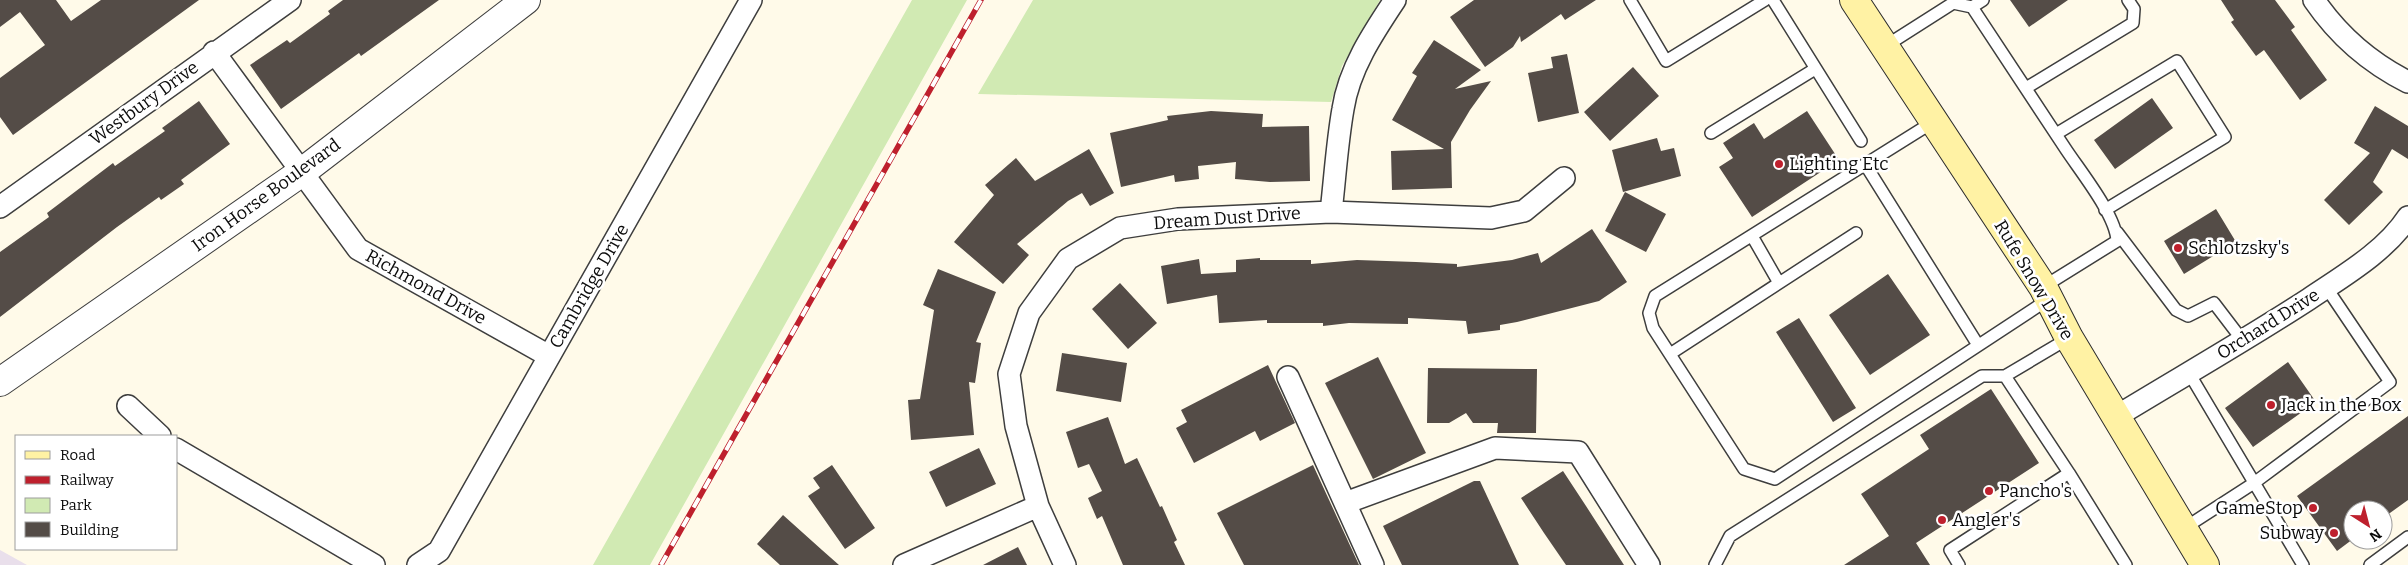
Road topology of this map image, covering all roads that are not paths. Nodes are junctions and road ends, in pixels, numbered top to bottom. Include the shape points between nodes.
1 (290, 0) edge
2 (526, 0) edge
3 (751, 0) edge
4 (1395, 0) edge
5 (1630, 0) edge
6 (1764, 0) edge
7 (1773, 0) edge
8 (1854, 0) edge
9 (1983, 0) edge
10 (2128, 0) edge
11 (2314, 0) edge
12 (1952, 1) edge
13 (1972, 7) junction
14 (1884, 47) junction
15 (214, 52) junction
16 (1816, 69) junction
17 (2408, 82) edge
18 (2026, 88) junction
19 (1933, 122) junction
20 (1711, 133) dead end
21 (2056, 134) junction
22 (1861, 141) dead end
23 (1866, 164) junction
24 (302, 172) junction
25 (1564, 178) dead end
26 (0, 207) edge
27 (2105, 210) junction
28 (1331, 212) junction
29 (2408, 217) edge
30 (2117, 232) junction
31 (1856, 234) dead end
32 (1752, 236) junction
33 (1779, 283) junction
34 (2326, 287) junction
35 (2046, 293) junction
36 (2069, 338) junction
37 (2243, 341) junction
38 (1978, 345) junction
39 (1670, 354) junction
40 (550, 356) junction
41 (2190, 373) junction
42 (2005, 376) junction
43 (1288, 377) dead end
44 (0, 382) edge
45 (128, 406) dead end
46 (2117, 416) junction
47 (159, 435) edge
48 (178, 450) edge
49 (2069, 473) junction
50 (2254, 483) junction
51 (1345, 502) junction
52 (1038, 506) junction
53 (2183, 529) junction
54 (2408, 537) edge
55 (374, 565) edge
56 (418, 565) edge
57 (904, 565) edge
58 (1065, 565) edge
59 (1374, 565) edge
60 (1650, 565) edge
61 (1715, 565) edge
62 (1959, 565) edge
63 (2126, 565) edge
64 (2205, 565) edge
65 (2303, 565) edge
66 (2370, 565) edge

1 - 15 street, Westbury Drive
2 - 24 street, Iron Horse Boulevard
3 - 40 street, Cambridge Drive
4 - 28 street via 1371,37 1353,73 1345,99
5 - 6 lane via 1666,61
7 - 16 lane
8 - 14 main road, Rufe Snow Drive
9 - 13 lane
10 - 18 lane via 2134,10 2133,22
11 - 17 street via 2350,42 2382,69
12 - 13 lane
12 - 14 lane
13 - 18 lane
14 - 19 main road, Rufe Snow Drive
15 - 24 street, Richmond Drive
15 - 26 street, Westbury Drive
16 - 20 lane
16 - 22 lane
18 - 21 lane
19 - 23 lane
19 - 35 main road, Rufe Snow Drive
21 - 27 lane
21 - 27 lane via 2177,61 2225,138
23 - 32 lane
23 - 38 lane
24 - 40 street, Richmond Drive via 358,248
24 - 44 street, Iron Horse Boulevard
25 - 28 street, Dream Dust Drive via 1524,211 1491,218
27 - 30 lane
28 - 52 street, Dream Dust Drive via 1178,219 1120,228 1068,259 1029,312 1009,374 1016,426
29 - 34 street, Orchard Drive via 2378,249
30 - 35 lane via 2117,241
30 - 37 lane via 2176,310 2188,316 2214,303
31 - 33 lane
32 - 33 lane
32 - 39 lane via 1655,296 1648,313 1653,328
33 - 39 lane
34 - 37 street, Orchard Drive
34 - 50 lane via 2390,382
35 - 36 main road, Rufe Snow Drive
35 - 38 lane
36 - 42 lane
36 - 46 main road, Rufe Snow Drive
37 - 41 street, Orchard Drive
38 - 39 lane via 1774,479 1744,469
40 - 56 street, Cambridge Drive via 439,551
41 - 46 street, Orchard Drive
41 - 50 lane
42 - 49 lane
42 - 61 lane via 1982,376 1730,536
43 - 51 street
45 - 47 street
46 - 53 main road, Rufe Snow Drive
48 - 55 street
49 - 62 lane via 1950,550
49 - 63 lane
50 - 53 lane
50 - 65 lane
51 - 59 street
51 - 60 street via 1495,448 1578,452
52 - 57 street
52 - 58 street, Dream Dust Drive
53 - 64 main road, Rufe Snow Drive
54 - 66 lane

